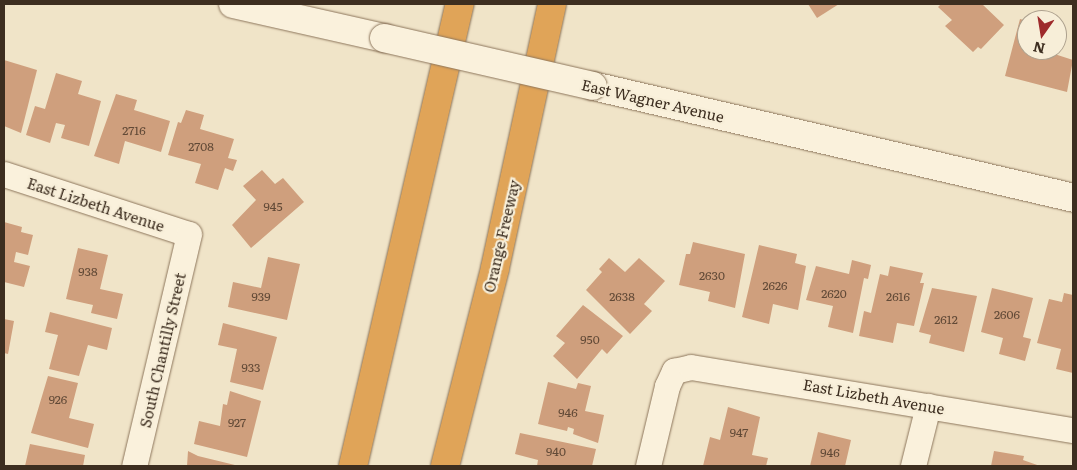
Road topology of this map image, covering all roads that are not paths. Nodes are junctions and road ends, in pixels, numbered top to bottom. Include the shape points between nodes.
1 (233, 4) edge
2 (460, 4) edge
3 (552, 4) edge
4 (4, 174) edge
5 (1073, 198) edge
6 (189, 234) joint
7 (928, 406) junction
8 (1073, 430) edge
9 (134, 466) edge
10 (353, 466) edge
11 (445, 466) edge
12 (648, 466) edge
13 (913, 466) edge

1 - 5 street, East Wagner Avenue, bridge
2 - 10 highway
3 - 11 highway, Orange Freeway via 495,268
4 - 6 street, East Lizbeth Avenue
6 - 9 street, South Chantilly Street
7 - 8 street, East Lizbeth Avenue
7 - 12 street, East Lizbeth Avenue via 691,367 674,371 667,386
7 - 13 street

